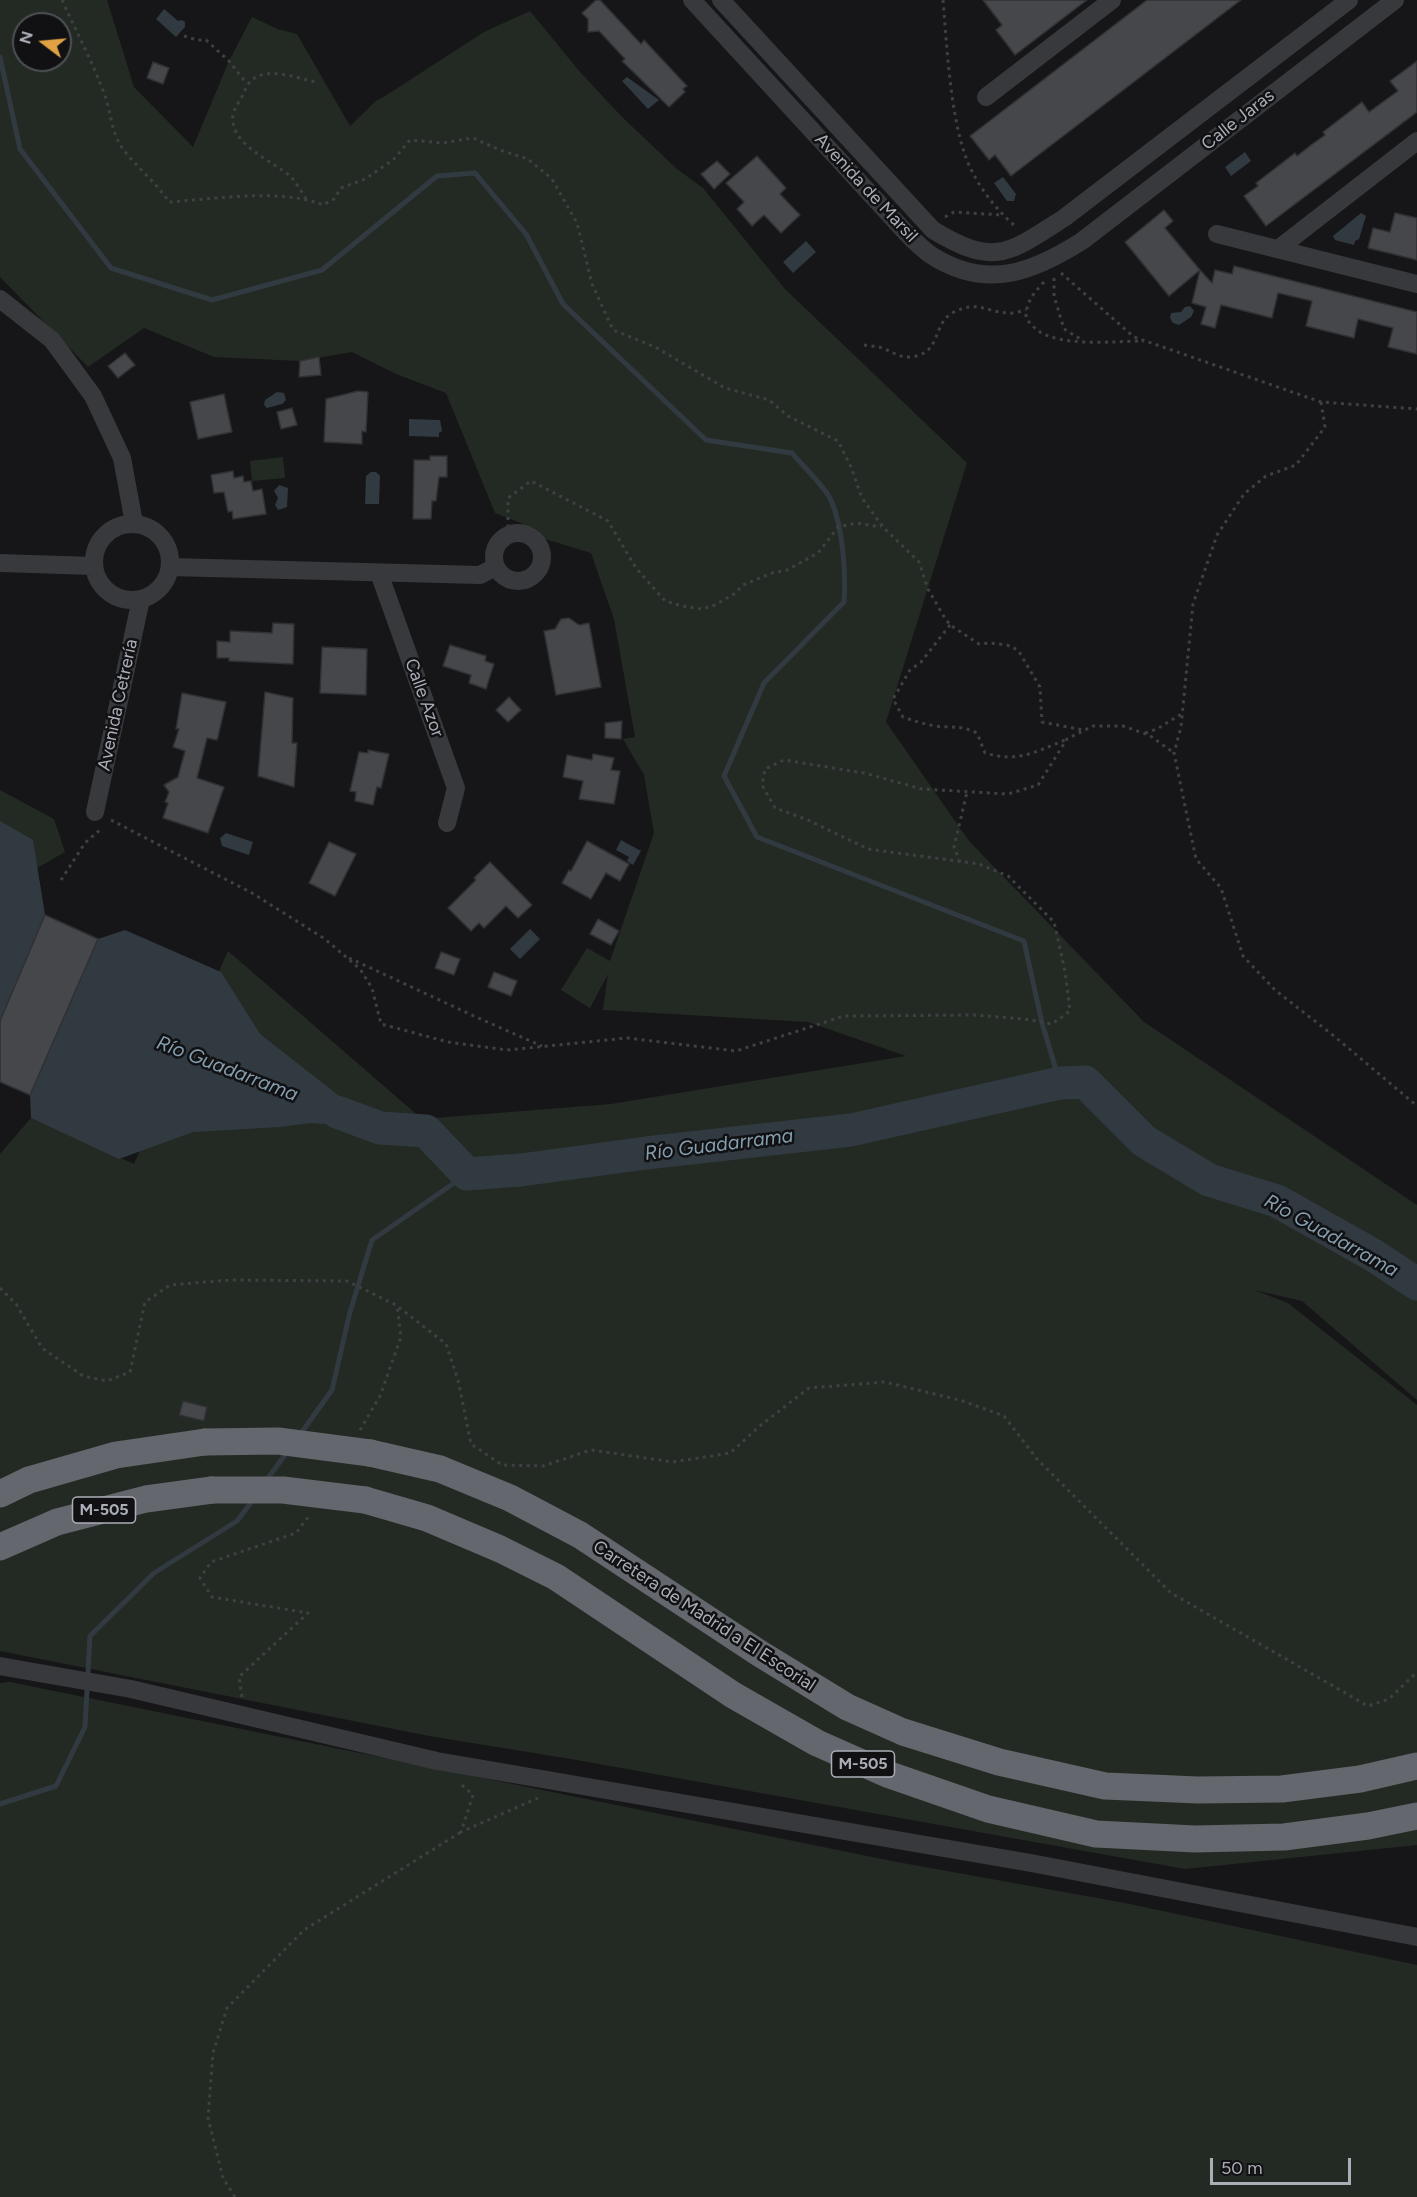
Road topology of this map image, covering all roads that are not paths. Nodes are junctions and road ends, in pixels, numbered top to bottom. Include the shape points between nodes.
1 (692, 0) edge
2 (721, 0) edge
3 (1112, 0) edge
4 (1349, 0) edge
5 (1395, 0) edge
6 (987, 97) dead end
7 (1417, 141) edge
8 (1064, 218) joint
9 (1217, 234) dead end
10 (1082, 241) joint
11 (1278, 249) junction
12 (1417, 284) edge
13 (0, 299) edge
14 (134, 523) junction
15 (0, 563) edge
16 (94, 566) junction
17 (170, 567) junction
18 (495, 567) junction
19 (379, 573) junction
20 (141, 599) junction
21 (99, 820) road end
22 (447, 823) dead end
23 (116, 1455) junction
24 (0, 1477) edge
25 (0, 1494) edge
26 (0, 1547) edge
27 (0, 1666) edge
28 (1417, 1766) edge
29 (1417, 1816) edge
30 (1417, 1937) edge

1 - 10 street, Avenida de Marsil via 909,236 932,256 956,269 985,276 1012,274 1055,263
2 - 8 street, Avenida de Marsil via 933,230 978,252 999,254 1026,243
3 - 6 street
4 - 8 street, Calle Jaras
5 - 10 street, Calle Jaras
7 - 11 street
9 - 11 street
11 - 12 street
13 - 14 street via 52,340 93,396 122,458
14 - 16 street via 118,526 104,536 95,550
14 - 17 street via 149,527 161,537 169,551
15 - 16 street
16 - 20 street via 99,582 110,594 125,600
17 - 19 street
17 - 20 street via 155,593
18 - 18 street via 495,548 508,535 526,534 540,547 540,566 528,579 509,580
18 - 19 street via 480,575
19 - 22 street, Calle Azor via 456,788
20 - 21 street, Avenida Cetrería
23 - 24 highway, M-505 via 56,1458
23 - 25 highway, Carretera de Madrid a El Escorial / M-505 via 29,1480
23 - 28 highway, Carretera de Madrid a El Escorial / M-505, bridge via 205,1442 364,1444 440,1469 510,1498 580,1535 847,1707 903,1732 988,1758 1105,1786 1282,1789 1360,1779
26 - 29 highway, M-505, bridge via 68,1519 146,1499 212,1490 283,1490 365,1500 428,1518 556,1577 733,1695 817,1743 887,1774 988,1809 1096,1834 1195,1839 1284,1837
27 - 30 street via 131,1689 437,1761 1031,1863

